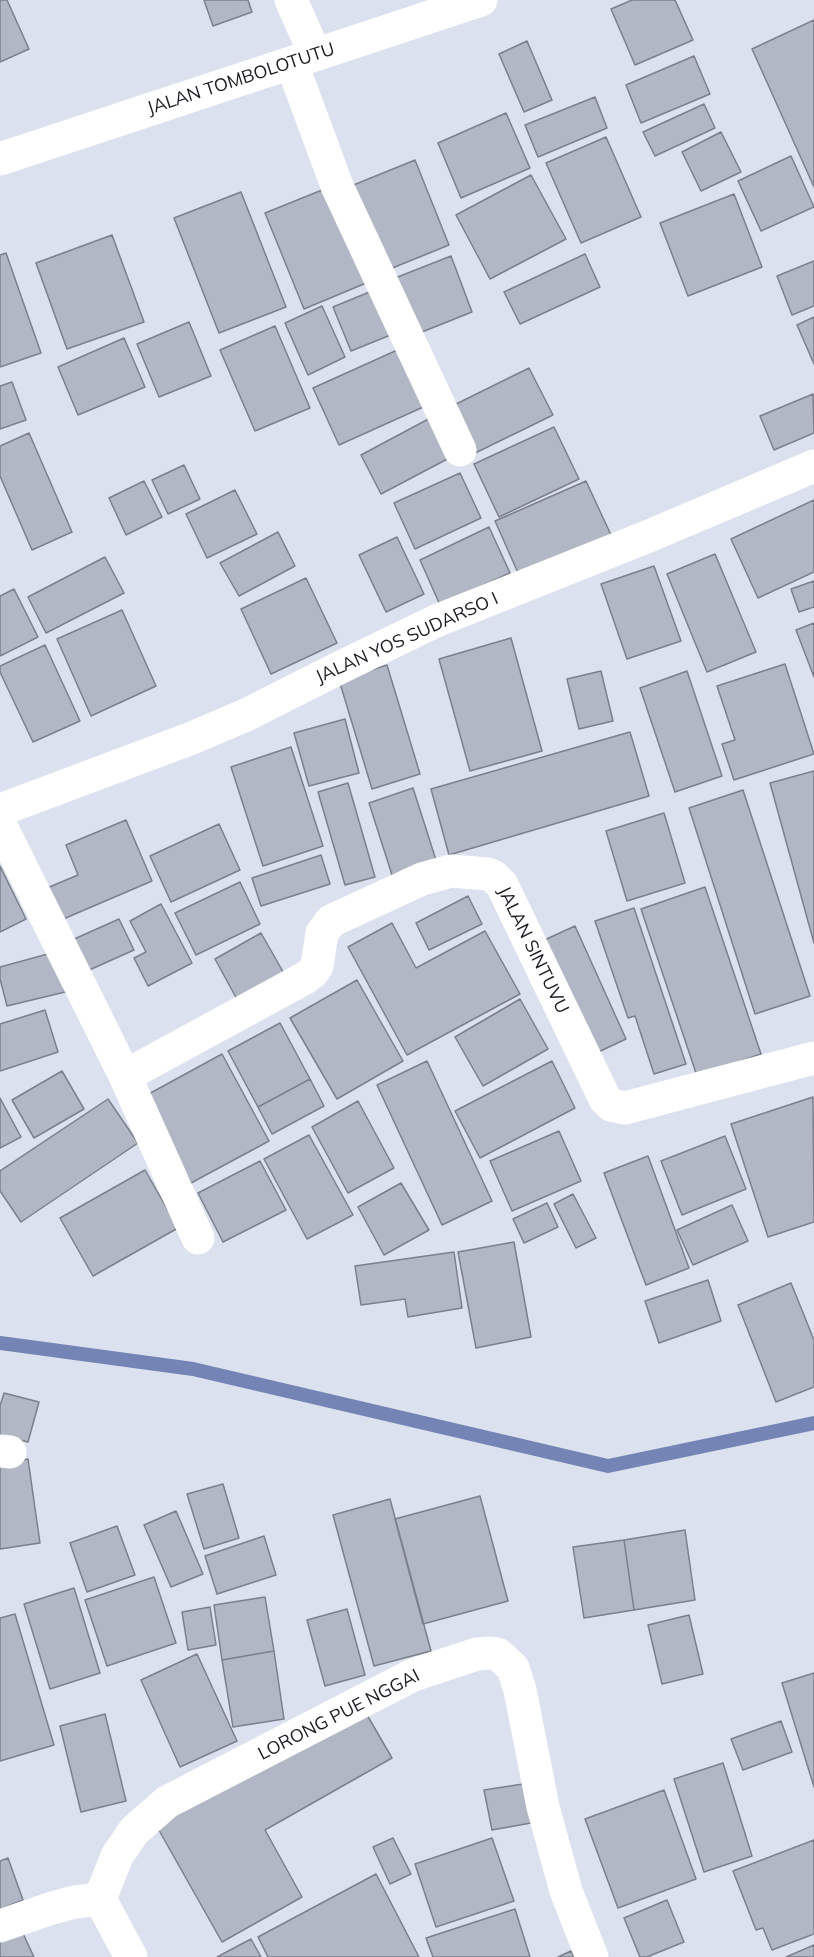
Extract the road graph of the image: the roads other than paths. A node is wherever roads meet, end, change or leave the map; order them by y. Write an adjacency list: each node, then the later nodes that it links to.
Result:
1 (291, 0): 3 (street)
2 (481, 0): 3 (street, JALAN TOMBOLOTUTU)
3 (304, 59): 4 (street, JALAN TOMBOLOTUTU); 5 (street)
4 (0, 159)
5 (460, 450)
6 (814, 466): 7 (street, JALAN YOS SUDARSO I)
7 (0, 810)
8 (0, 824): 10 (street)
9 (814, 1058): 10 (street, JALAN SINTUVU)
10 (125, 1076): 11 (street)
11 (198, 1238)
12 (100, 1899): 13 (street); 14 (street); 15 (street, LORONG PUE NGGAI)
13 (0, 1926)
14 (131, 1957)
15 (592, 1957)

